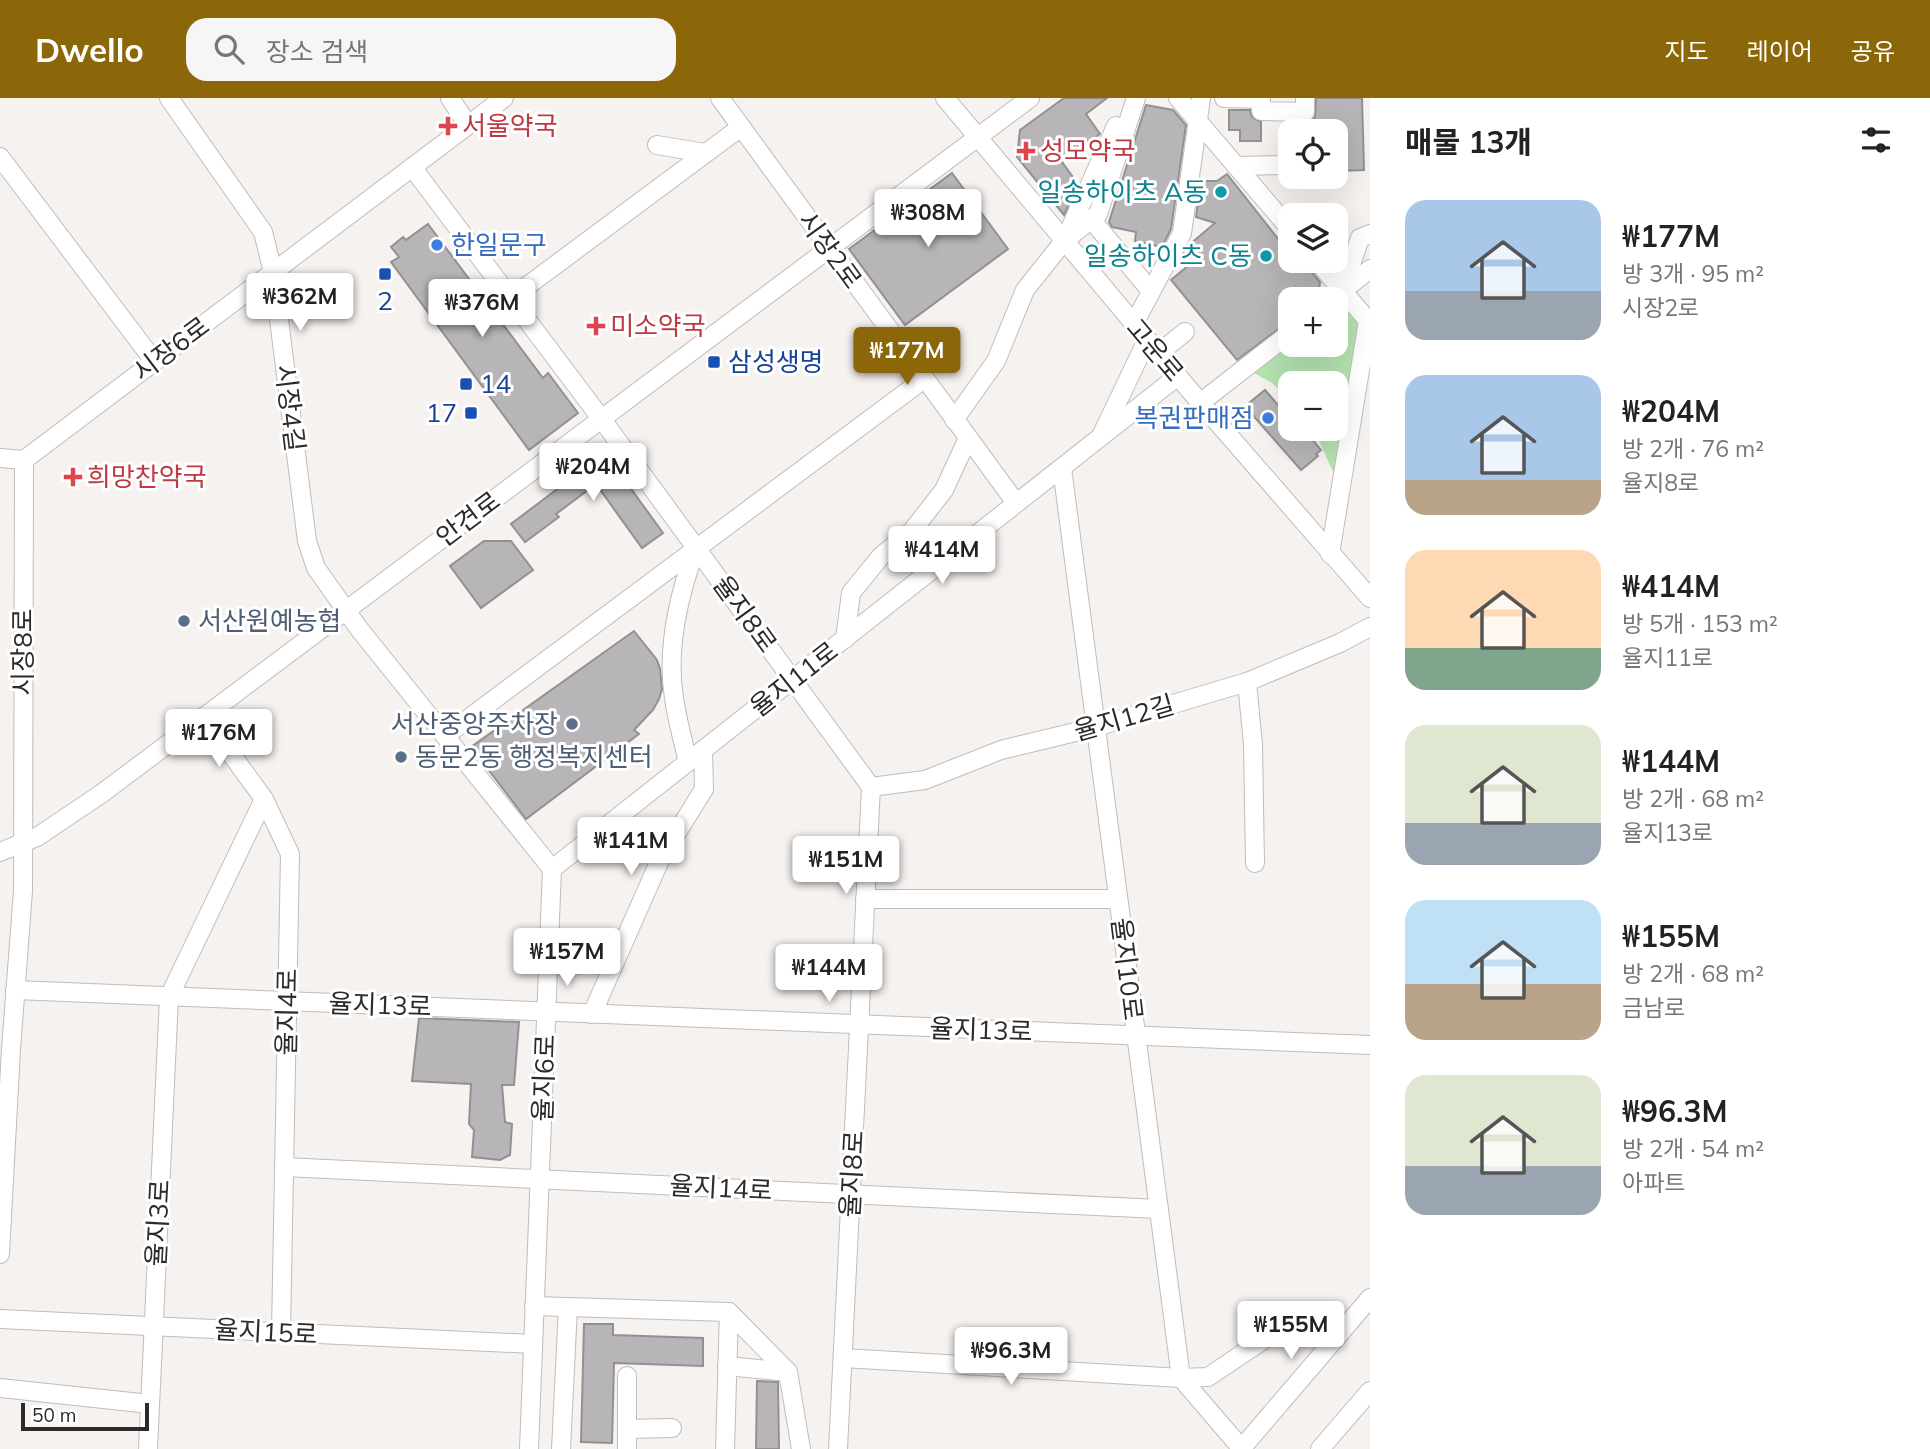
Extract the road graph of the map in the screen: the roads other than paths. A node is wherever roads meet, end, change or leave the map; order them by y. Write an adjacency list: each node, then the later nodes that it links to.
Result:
1 (169, 98): 29 (street, 시장4길)
2 (450, 98): 14 (street)
3 (504, 98): 14 (street, 시장6로)
4 (720, 98): 15 (street, 시장2로)
5 (945, 98): 16 (street, 고운로)
6 (1030, 98): 16 (street, 안견로)
7 (1128, 98): 26 (street)
8 (1136, 98): 24 (street)
9 (1178, 98): 13 (street)
10 (1201, 98): 13 (street)
11 (1224, 98): 12 (street)
12 (1305, 98)
13 (1199, 123): 21 (street); 32 (street)
14 (468, 125): 22 (street, 시장6로)
15 (741, 127): 18 (street); 27 (street, 시장2로)
16 (977, 137): 26 (street, 고운로); 27 (street, 안견로)
17 (657, 145): 18 (street)
18 (705, 153): 33 (street)
19 (0, 157): 40 (street)
20 (1278, 165): 21 (street)
21 (1236, 166): 23 (street)
22 (412, 167): 29 (street, 시장6로); 33 (street, 율지8로)
23 (1278, 215)
24 (1091, 219): 26 (street); 32 (street)
25 (1370, 234): 30 (street)
26 (1064, 241): 36 (street, 고운로); 45 (street)
27 (829, 249): 42 (street, 시장2로); 44 (street, 안견로)
28 (1370, 269): 31 (street)
29 (273, 272): 40 (street, 시장6로); 55 (street, 시장4길)
30 (1340, 287)
31 (1347, 287)
32 (1150, 290): 36 (street)
33 (511, 298): 44 (street, 율지8로)
34 (1348, 304): 35 (street)
35 (1369, 322): 53 (street)
36 (1134, 324): 39 (street, 고운로)
37 (1185, 332): 39 (street)
38 (1278, 342): 43 (street)
39 (1153, 347): 41 (street, 고운로); 46 (street)
40 (154, 362): 49 (street, 시장6로)
41 (1178, 376): 43 (street, 고운로); 46 (street)
42 (924, 379): 45 (street, 시장2로); 52 (street)
43 (1200, 403): 53 (street, 고운로)
44 (602, 419): 52 (street, 율지8로); 55 (street, 안견로)
45 (954, 420): 47 (street, 시장2로)
46 (1101, 437): 50 (street)
47 (968, 438): 51 (street, 시장2로); 57 (street, 율지11로)
48 (0, 458): 49 (street)
49 (24, 460): 67 (street, 시장8로)
50 (1062, 468): 51 (street); 61 (street, 율지10로)
51 (1016, 503): 57 (street)
52 (696, 548): 58 (street, 율지8로); 62 (street); 64 (street)
53 (1330, 554): 54 (street, 고운로)
54 (1370, 598)
55 (346, 611): 60 (street, 안견로); 62 (street)
56 (1370, 627): 59 (street, 율지12길)
57 (845, 639): 58 (street, 율지11로)
58 (793, 680): 63 (street, 율지11로); 65 (street, 율지8로)
59 (1247, 682): 61 (street, 율지12길); 69 (street)
60 (204, 717): 66 (street, 율지4로); 67 (street, 안견로)
61 (1096, 727): 65 (street, 율지12길); 72 (street, 율지10로)
62 (445, 736): 70 (street)
63 (703, 750): 64 (street, 율지11로); 77 (street)
64 (688, 762): 70 (street, 율지11로)
65 (871, 787): 71 (street, 율지8로)
66 (264, 799): 74 (street); 75 (street, 율지4로)
67 (23, 844): 68 (street, 안견로); 73 (street, 시장8로)
68 (0, 852)
69 (1255, 863)
70 (552, 869): 76 (street, 율지6로)
71 (865, 899): 72 (street); 78 (street, 율지8로)
72 (1118, 899): 79 (street, 율지10로)
73 (15, 990): 74 (street, 율지13로); 85 (street, 시장8로)
74 (169, 996): 75 (street, 율지13로); 92 (street, 율지3로)
75 (287, 1001): 76 (street, 율지13로); 81 (street, 율지4로)
76 (547, 1012): 77 (street, 율지13로); 82 (street, 율지6로)
77 (592, 1014): 78 (street, 율지13로)
78 (859, 1025): 79 (street, 율지13로); 83 (street, 율지8로)
79 (1136, 1036): 80 (street, 율지13로); 84 (street, 율지10로)
80 (1370, 1045)
81 (284, 1167): 82 (street, 율지14로); 93 (street, 율지4로)
82 (540, 1179): 83 (street, 율지14로); 87 (street, 율지6로)
83 (851, 1194): 84 (street, 율지14로); 95 (street, 율지8로)
84 (1159, 1209): 99 (street, 율지10로)
85 (0, 1254)
86 (1370, 1298): 112 (street)
87 (534, 1306): 88 (street); 94 (street, 율지6로)
88 (568, 1307): 89 (street); 107 (street)
89 (729, 1312): 96 (street); 97 (street)
90 (1305, 1312): 99 (street)
91 (0, 1319): 92 (street, 율지15로)
92 (154, 1326): 93 (street, 율지15로); 102 (street, 율지3로)
93 (281, 1332): 94 (street, 율지15로)
94 (533, 1344): 106 (street, 율지6로)
95 (843, 1358): 99 (street); 111 (street, 율지8로)
96 (727, 1366): 97 (street); 109 (street)
97 (789, 1372): 110 (street)
98 (627, 1376): 104 (street)
99 (1181, 1378): 112 (street)
100 (0, 1388): 102 (street)
101 (1370, 1391): 113 (street)
102 (150, 1404): 105 (street, 율지3로)
103 (672, 1428): 104 (street)
104 (627, 1429): 108 (street)
105 (148, 1449)
106 (529, 1449)
107 (561, 1449)
108 (627, 1449)
109 (725, 1449)
110 (801, 1449)
111 (838, 1449)
112 (1241, 1449)
113 (1320, 1449)

